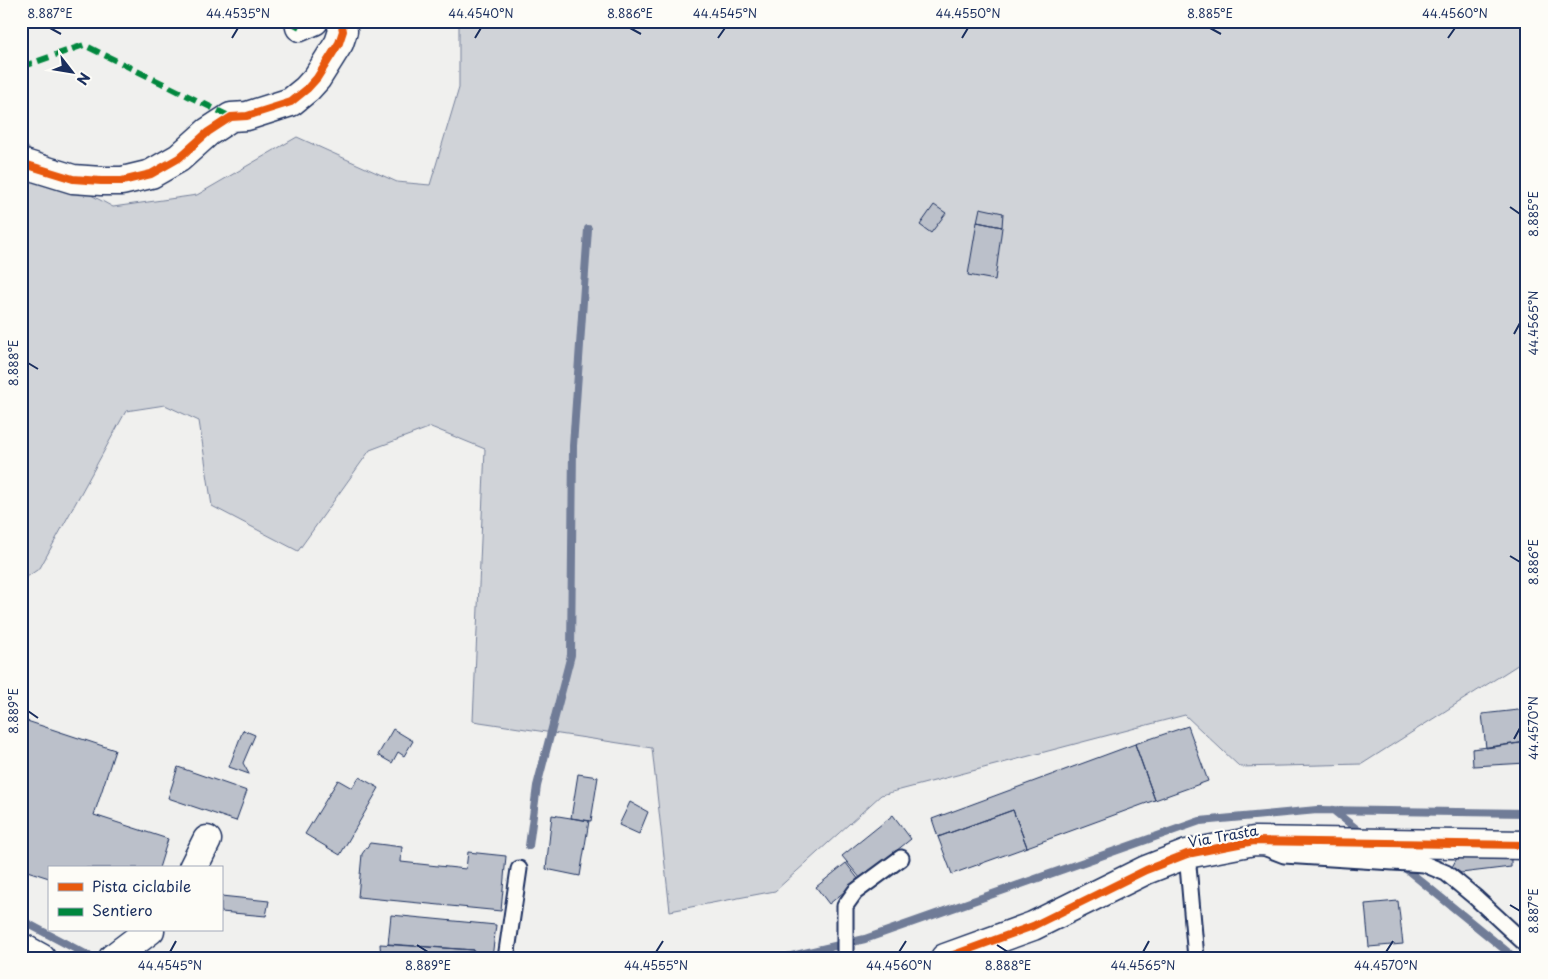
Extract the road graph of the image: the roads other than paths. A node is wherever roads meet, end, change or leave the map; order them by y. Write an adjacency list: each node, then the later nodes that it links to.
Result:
1 (341, 21): 2 (street)
2 (21, 163)
3 (208, 840): 8 (street)
4 (1254, 841): 5 (street, Via Trasta); 6 (street, Via Trasta); 11 (lane, Via Trasta)
5 (1527, 845)
6 (1187, 854): 17 (street, Via Trasta); 18 (lane)
7 (901, 858): 16 (lane)
8 (194, 866)
9 (519, 870): 15 (lane)
10 (149, 932): 14 (street)
11 (1527, 945)
12 (21, 947): 13 (street)
13 (41, 958)
14 (113, 958)
15 (506, 958)
16 (845, 958)
17 (945, 958)
18 (1196, 958)

